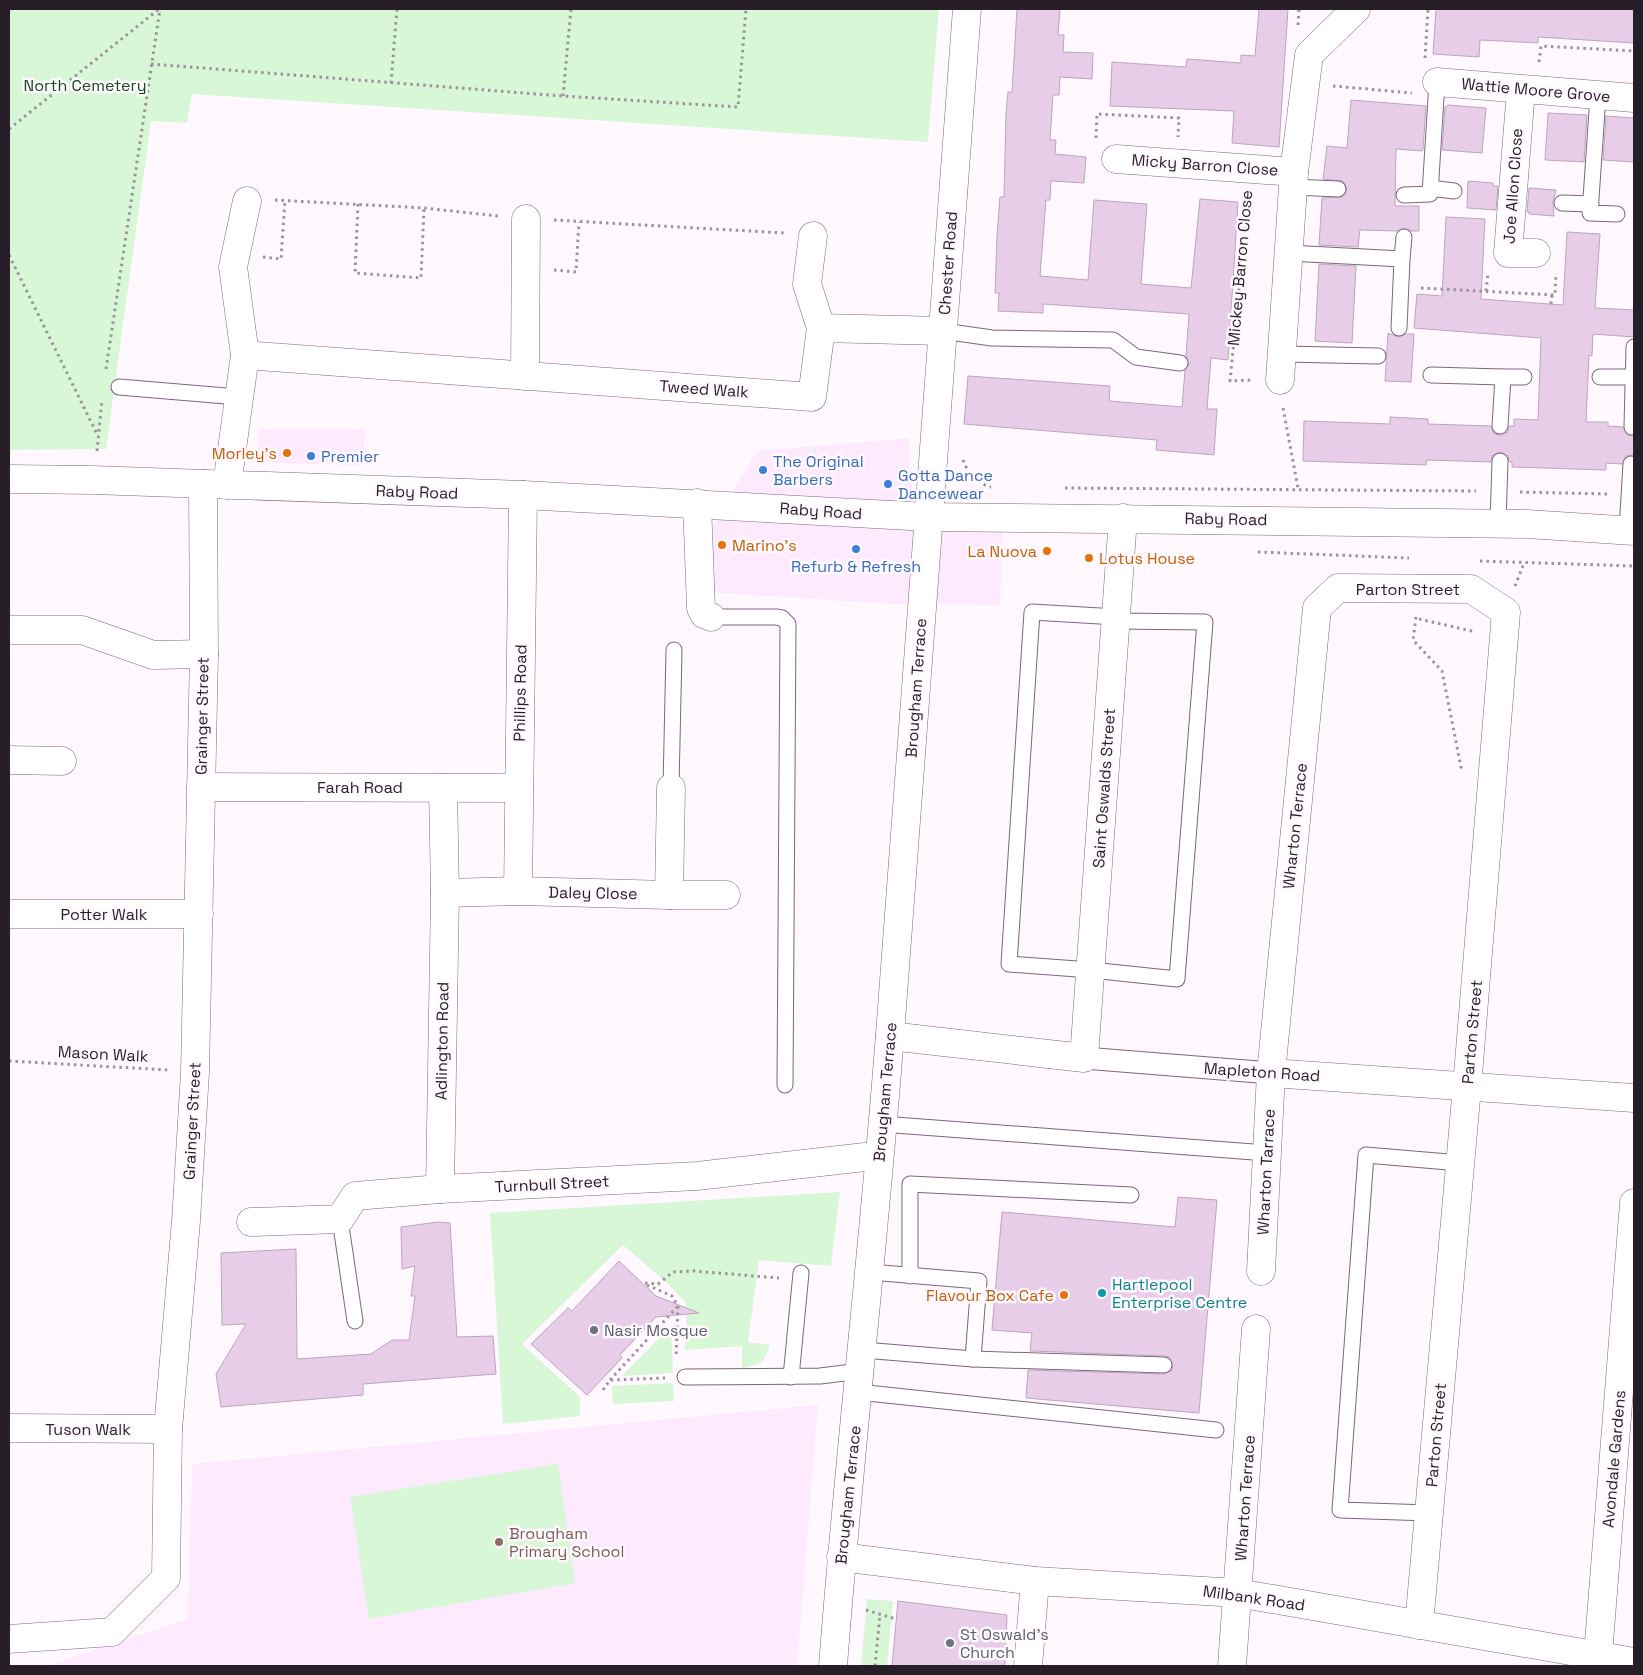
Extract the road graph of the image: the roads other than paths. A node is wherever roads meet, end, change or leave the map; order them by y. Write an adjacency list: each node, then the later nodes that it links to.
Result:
1 (967, 9): 25 (street, Chester Road)
2 (1356, 9): 8 (street)
3 (1427, 80): 4 (street, Wattie Moore Grove); 9 (lane)
4 (1521, 90): 5 (street, Wattie Moore Grove); 21 (street, Joe Allon Close)
5 (1598, 96): 6 (street, Wattie Moore Grove); 15 (lane)
6 (1634, 98)
7 (1106, 151): 8 (street, Micky Barron Close)
8 (1294, 179): 10 (lane); 20 (street)
9 (1430, 188): 11 (lane); 12 (lane)
10 (1338, 189)
11 (1454, 191)
12 (1404, 195)
13 (247, 201): 27 (street, Grainger Street)
14 (1562, 203): 15 (lane)
15 (1591, 204): 16 (lane)
16 (1617, 214)
17 (526, 219): 32 (street)
18 (813, 236): 23 (street, Tweed Walk)
19 (1404, 237): 22 (lane)
20 (1289, 253): 22 (lane); 30 (street)
21 (1536, 253)
22 (1402, 259): 24 (lane)
23 (820, 328): 25 (street); 32 (street, Tweed Walk)
24 (1399, 328)
25 (943, 331): 29 (lane); 47 (street, Chester Road)
26 (1634, 347): 36 (lane)
27 (245, 355): 32 (street, Tweed Walk); 38 (street, Grainger Street)
28 (1378, 356): 30 (lane)
29 (1180, 363)
30 (1281, 367)
31 (1431, 375): 33 (lane)
32 (525, 376)
33 (1504, 377): 34 (lane); 39 (lane)
34 (1524, 377)
35 (1600, 377): 36 (lane)
36 (1634, 377): 40 (lane)
37 (119, 387): 38 (lane)
38 (238, 397): 44 (street, Grainger Street)
39 (1500, 426)
40 (1632, 427)
41 (1500, 462): 49 (lane)
42 (1631, 464): 50 (lane)
43 (9, 479): 44 (street, Raby Road)
44 (215, 484): 45 (street, Raby Road); 56 (street, Grainger Street)
45 (522, 495): 46 (street, Raby Road); 61 (street, Phillips Road)
46 (697, 503): 47 (street, Raby Road); 52 (street)
47 (929, 517): 48 (street, Raby Road); 70 (street, Brougham Terrace)
48 (1123, 518): 49 (street, Raby Road); 53 (street, Saint Oswalds Street)
49 (1498, 524): 50 (street, Raby Road)
50 (1631, 530)
51 (1338, 588): 72 (street, Wharton Terrace); 74 (street, Parton Street)
52 (711, 618): 73 (lane)
53 (1117, 619): 69 (street, Saint Oswalds Street); 69 (lane); 69 (lane)
54 (9, 630): 56 (street)
55 (674, 650): 62 (lane)
56 (204, 654): 59 (street, Grainger Street)
57 (9, 760): 58 (street)
58 (62, 760)
59 (201, 786): 60 (street, Farah Road); 68 (street, Grainger Street)
60 (443, 788): 61 (street, Farah Road); 64 (street, Adlington Road)
61 (519, 788): 63 (street, Phillips Road)
62 (671, 788): 65 (street)
63 (518, 891): 64 (street); 65 (street, Daley Close)
64 (445, 892): 80 (street, Adlington Road)
65 (668, 895): 66 (street, Daley Close)
66 (726, 895)
67 (9, 914): 68 (street, Potter Walk)
68 (198, 914): 97 (street, Grainger Street)
69 (1091, 970): 71 (street, Saint Oswalds Street)
70 (890, 1036): 71 (street, Mapleton Road); 76 (street, Brougham Terrace)
71 (1084, 1058): 72 (street, Mapleton Road)
72 (1271, 1073): 74 (street, Mapleton Road); 77 (street, Wharton Tarrace)
73 (785, 1085)
74 (1467, 1087): 75 (street, Mapleton Road); 79 (street, Parton Street)
75 (1634, 1098)
76 (882, 1124): 77 (lane); 86 (street, Brougham Terrace)
77 (1267, 1153): 85 (street, Wharton Tarrace)
78 (865, 1157): 80 (street, Turnbull Street)
79 (1460, 1163): 99 (street, Parton Street); 99 (lane)
80 (440, 1189): 83 (street, Turnbull Street)
81 (1131, 1195): 87 (lane)
82 (1634, 1203): 105 (street, Avondale Gardens)
83 (340, 1219): 84 (street); 89 (lane)
84 (251, 1222)
85 (1261, 1271)
86 (870, 1272): 87 (lane); 93 (street, Brougham Terrace)
87 (910, 1276): 91 (lane)
88 (801, 1277): 94 (lane)
89 (355, 1321)
90 (1256, 1329): 102 (street, Wharton Terrace)
91 (973, 1360): 92 (lane); 93 (lane)
92 (1164, 1365)
93 (861, 1371): 94 (lane); 98 (lane); 100 (street, Brougham Terrace)
94 (791, 1376): 95 (lane)
95 (680, 1377)
96 (9, 1428): 97 (street, Tuson Walk)
97 (168, 1429): 104 (street, Grainger Street)
98 (1216, 1430)
99 (1429, 1512): 103 (street, Parton Street)
100 (841, 1557): 101 (street, Milbank Road); 107 (street, Brougham Terrace)
101 (1035, 1581): 102 (street, Milbank Road); 108 (street)
102 (1238, 1593): 103 (street, Milbank Road); 109 (street, Wharton Terrace)
103 (1419, 1625): 105 (street, Milbank Road)
104 (9, 1639)
105 (1598, 1655): 106 (street, Milbank Road)
106 (1634, 1662)
107 (832, 1666)
108 (1028, 1666)
109 (1232, 1666)

